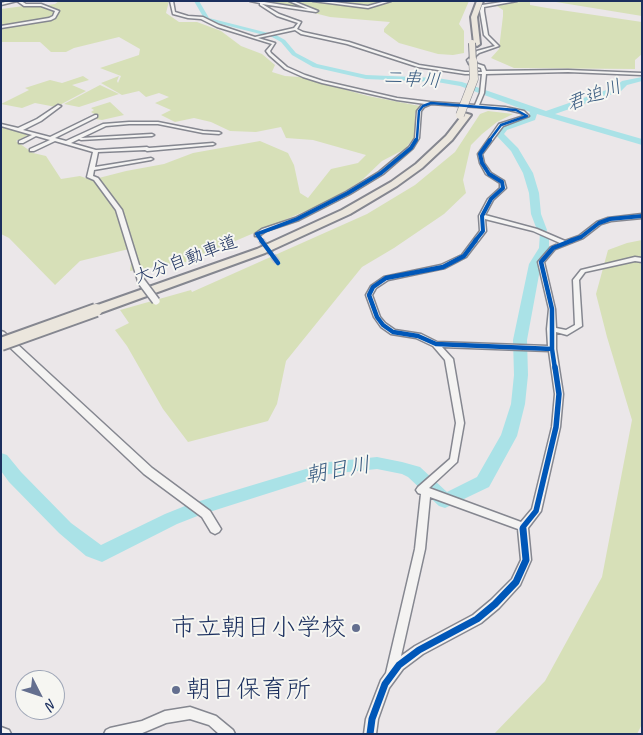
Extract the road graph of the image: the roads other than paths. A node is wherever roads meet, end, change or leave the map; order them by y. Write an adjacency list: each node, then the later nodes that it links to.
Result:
1 (16, 1): 11 (street); 14 (street)
2 (171, 1): 16 (street)
3 (251, 1): 12 (street)
4 (290, 1): 12 (street)
5 (314, 1): 6 (street)
6 (390, 1)
7 (474, 1): 13 (highway, 大分自動車道)
8 (480, 1): 13 (highway, 大分自動車道)
9 (486, 1): 13 (highway)
10 (516, 1): 17 (street)
11 (1, 4)
12 (260, 4): 15 (street)
13 (473, 14): 44 (highway, 大分自動車道)
14 (1, 27)
15 (295, 29): 16 (street); 17 (street)
16 (255, 37): 19 (street)
17 (484, 73): 18 (street); 21 (street)
18 (642, 74)
19 (431, 103): 21 (street); 40 (street)
20 (59, 106): 25 (street)
21 (476, 106): 38 (street)
22 (93, 114): 29 (street)
23 (154, 122): 26 (street); 28 (street); 30 (street)
24 (1, 125): 25 (street)
25 (20, 129): 27 (street)
26 (219, 133)
27 (37, 134): 29 (street); 31 (street)
28 (152, 135): 30 (street); 34 (street)
29 (53, 138): 32 (street); 35 (street)
30 (77, 139): 32 (street)
31 (21, 142)
32 (68, 142): 36 (street)
33 (213, 144): 34 (street)
34 (147, 149): 36 (street); 37 (street)
35 (32, 150)
36 (96, 151): 37 (street)
37 (92, 169): 43 (street, bridge)
38 (482, 216): 41 (street); 48 (street)
39 (642, 216): 41 (street)
40 (257, 235)
41 (564, 243): 45 (street)
42 (642, 260): 45 (street)
43 (158, 303)
44 (95, 307): 46 (highway, 大分自動車道); 47 (highway, 大分自動車道, bridge)
45 (551, 329): 49 (street)
46 (1, 335): 51 (street)
47 (1, 344)
48 (436, 344): 49 (street); 50 (street)
49 (552, 349): 52 (street)
50 (426, 491): 52 (street); 54 (street)
51 (206, 514): 53 (street)
52 (523, 526): 54 (street)
53 (215, 529)
54 (391, 678): 57 (street)
55 (110, 734): 56 (street)
56 (229, 734)
57 (370, 734)

